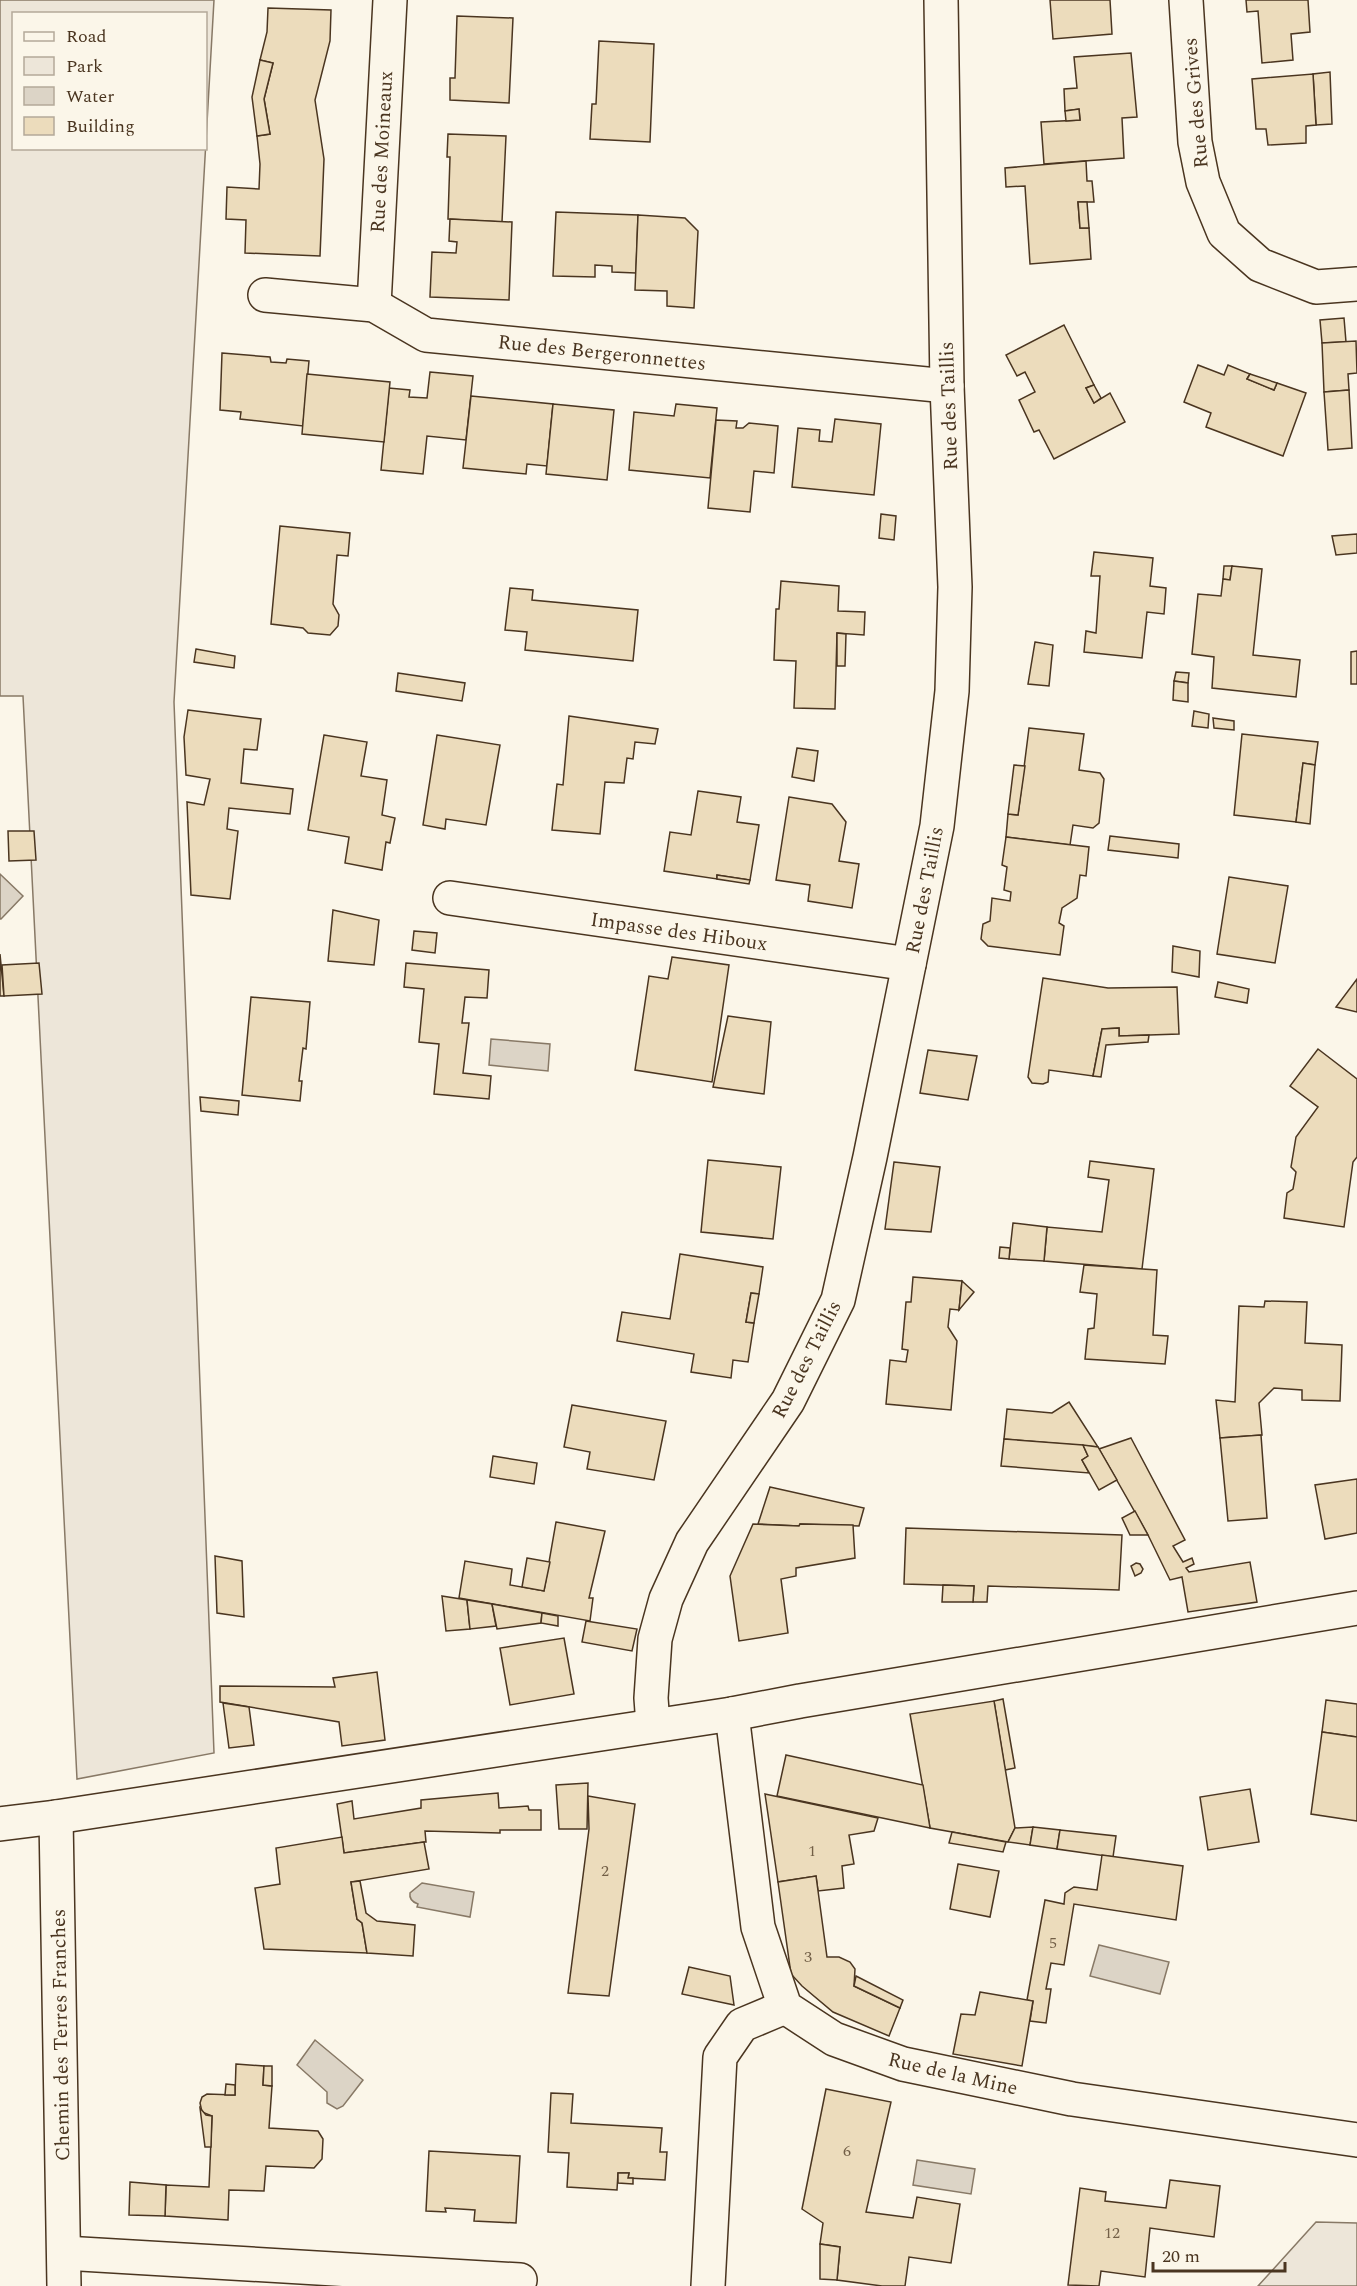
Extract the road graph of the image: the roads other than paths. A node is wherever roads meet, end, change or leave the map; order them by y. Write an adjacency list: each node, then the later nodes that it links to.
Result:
1 (390, 0): 6 (street, Rue des Moineaux)
2 (941, 0): 7 (street, Rue des Taillis)
3 (1186, 0): 4 (street, Rue des Grives)
4 (1357, 284)
5 (265, 295): 6 (street, Rue des Bergeronnettes)
6 (374, 305): 7 (street, Rue des Bergeronnettes)
7 (946, 386): 9 (street, Rue des Taillis)
8 (450, 898): 9 (street, Impasse des Hiboux)
9 (909, 964): 12 (street, Rue des Taillis)
10 (1357, 1608): 11 (street)
11 (732, 1714): 12 (street); 15 (street)
12 (653, 1725): 13 (street)
13 (56, 1817): 14 (street); 17 (street, Chemin des Terres Franches)
14 (0, 1824)
15 (785, 2007): 16 (street, Rue de la Mine); 20 (street)
16 (1357, 2140)
17 (64, 2253): 18 (street); 19 (street, Chemin des Terres Franches)
18 (520, 2280)
19 (64, 2286)
20 (708, 2286)

